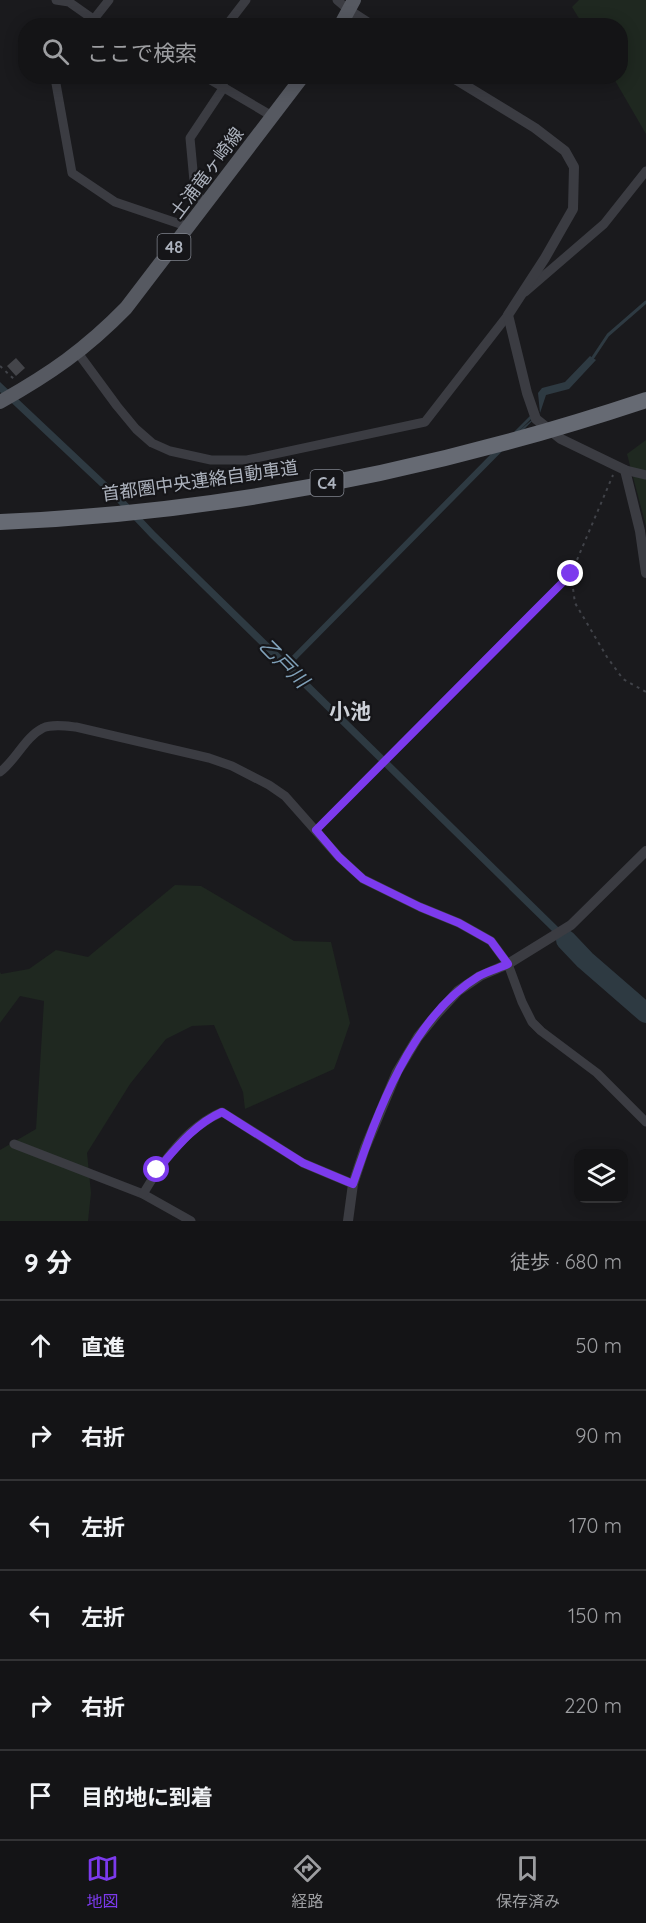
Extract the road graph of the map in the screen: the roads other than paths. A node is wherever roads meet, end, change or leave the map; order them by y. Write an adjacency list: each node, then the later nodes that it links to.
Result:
1 (56, 0): 6 (street)
2 (109, 0): 7 (street)
3 (246, 0): 8 (street)
4 (337, 0): 5 (street)
5 (352, 5): 9 (street)
6 (93, 18)
7 (95, 18)
8 (232, 18)
9 (365, 18)
10 (56, 84): 18 (street)
11 (219, 84): 14 (street)
12 (297, 84): 15 (main road, 土浦竜ヶ崎線 / 48)
13 (463, 84): 19 (street)
14 (224, 87): 15 (street); 17 (street)
15 (272, 116): 17 (main road, 土浦竜ヶ崎線 / 48)
16 (646, 171): 19 (street)
17 (205, 204): 18 (main road, 土浦竜ヶ崎線 / 48)
18 (189, 227): 21 (main road, 土浦竜ヶ崎線 / 48)
19 (521, 295): 20 (street)
20 (508, 315): 21 (street); 24 (street)
21 (78, 353): 23 (main road, 土浦竜ヶ崎線 / 48)
22 (646, 399): 26 (highway, 首都圏中央連絡自動車道 / C4, bridge)
23 (1, 401)
24 (621, 468): 25 (street); 27 (street)
25 (646, 475)
26 (0, 522)
27 (646, 573)
28 (0, 772): 30 (street)
29 (646, 851): 30 (street)
30 (508, 964): 31 (street); 33 (street)
31 (646, 1122)
32 (14, 1144): 34 (street)
33 (353, 1184): 34 (street); 36 (street)
34 (142, 1194): 35 (street)
35 (191, 1221)
36 (348, 1221)

